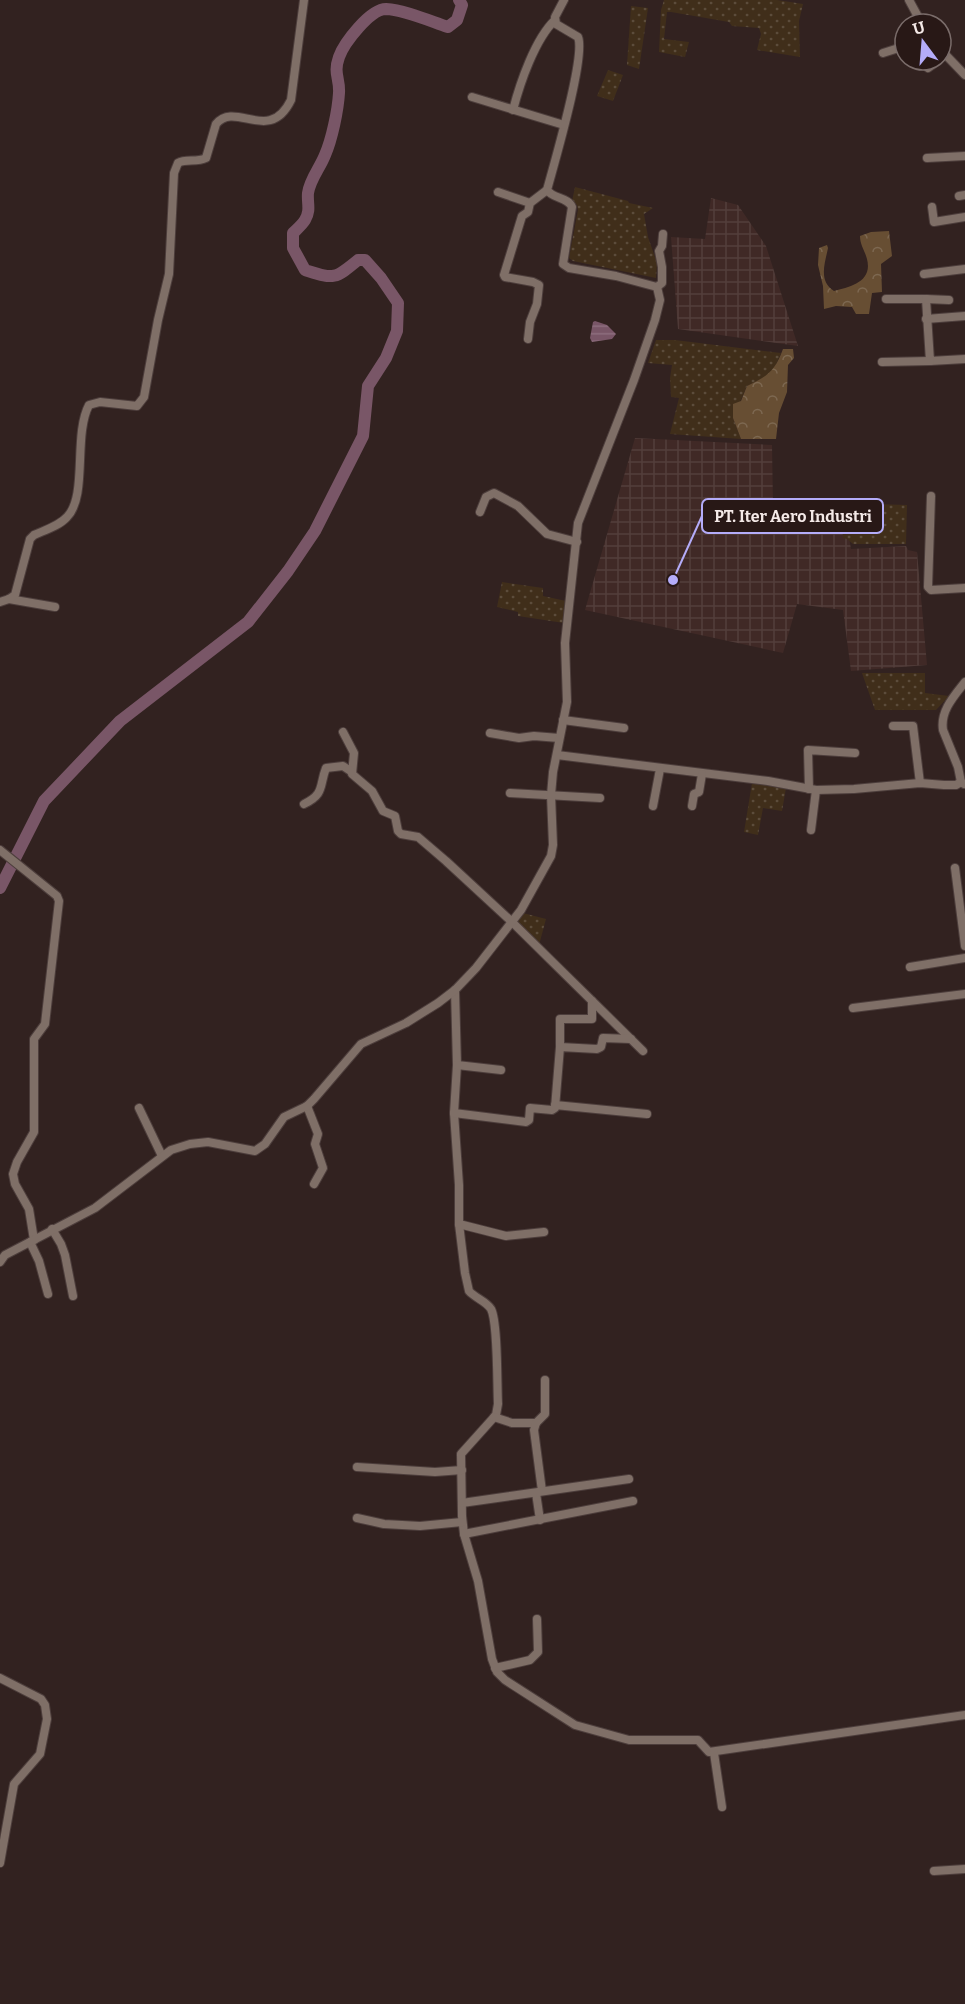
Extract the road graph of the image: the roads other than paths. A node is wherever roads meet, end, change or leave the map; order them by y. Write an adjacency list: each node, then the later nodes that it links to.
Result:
1 (304, 0): 35 (street)
2 (564, 0): 3 (street)
3 (555, 20): 9 (street); 10 (street)
4 (893, 50): 5 (street)
5 (883, 53)
6 (953, 65): 7 (street)
7 (965, 75)
8 (472, 96): 9 (street)
9 (513, 110): 10 (street)
10 (564, 125): 13 (street)
11 (965, 156): 12 (street)
12 (927, 158)
13 (547, 190): 15 (street); 21 (street)
14 (498, 192): 15 (street)
15 (531, 203): 27 (street)
16 (932, 207): 17 (street)
17 (965, 217)
18 (663, 234): 21 (street)
19 (965, 269): 20 (street)
20 (924, 274)
21 (657, 287): 33 (street)
22 (926, 298): 23 (street); 24 (street); 26 (street)
23 (886, 299)
24 (949, 300)
25 (965, 316): 26 (street)
26 (926, 319): 29 (street)
27 (528, 339)
28 (965, 359): 29 (street)
29 (930, 361): 30 (street)
30 (882, 362)
31 (931, 496): 34 (street)
32 (480, 512): 33 (street)
33 (577, 543): 39 (street)
34 (965, 588)
35 (9, 599): 36 (street); 37 (street)
36 (0, 602)
37 (55, 607)
38 (965, 682): 51 (street)
39 (563, 720): 41 (street); 44 (street)
40 (893, 726): 50 (street)
41 (624, 728)
42 (343, 732): 48 (street)
43 (490, 733): 44 (street)
44 (559, 738): 46 (street)
45 (855, 753): 52 (street)
46 (556, 755): 47 (street); 54 (street)
47 (660, 768): 49 (street); 58 (street)
48 (352, 772): 56 (street); 62 (street)
49 (702, 774): 52 (street); 57 (street)
50 (920, 783): 51 (street); 52 (street)
51 (963, 783)
52 (813, 790): 59 (street)
53 (510, 793): 54 (street)
54 (551, 795): 55 (street); 62 (street)
55 (600, 798)
56 (304, 804)
57 (692, 806)
58 (653, 807)
59 (812, 830)
60 (0, 850): 85 (street)
61 (955, 868): 63 (street)
62 (511, 921): 66 (street); 68 (street)
63 (965, 946)
64 (965, 958): 65 (street)
65 (910, 967)
66 (455, 990): 73 (street); 76 (street)
67 (965, 994): 69 (street)
68 (592, 1000): 70 (street); 71 (street)
69 (853, 1008)
70 (631, 1039): 71 (street); 72 (street)
71 (560, 1047): 75 (street)
72 (643, 1051)
73 (457, 1065): 74 (street); 78 (street)
74 (501, 1070)
75 (555, 1105): 78 (street); 79 (street)
76 (307, 1106): 80 (street); 81 (street)
77 (139, 1108): 80 (street)
78 (454, 1113): 82 (street)
79 (647, 1114)
80 (162, 1155): 83 (street)
81 (316, 1181)
82 (459, 1224): 84 (street); 90 (street)
83 (51, 1229): 85 (street); 88 (street)
84 (544, 1232)
85 (32, 1241): 86 (street); 87 (street)
86 (0, 1262)
87 (48, 1294)
88 (73, 1296)
89 (545, 1380): 91 (street)
90 (494, 1417): 91 (street); 93 (street)
91 (536, 1423): 95 (street)
92 (357, 1467): 93 (street)
93 (462, 1470): 97 (street)
94 (629, 1479): 95 (street)
95 (539, 1492): 97 (street); 99 (street)
96 (633, 1501): 99 (street)
97 (462, 1503): 100 (street)
98 (357, 1518): 100 (street)
99 (540, 1520): 101 (street)
100 (462, 1522): 101 (street)
101 (464, 1534): 103 (street)
102 (537, 1619): 103 (street)
103 (495, 1668): 106 (street)
104 (0, 1678): 108 (street)
105 (965, 1715): 106 (street)
106 (714, 1753): 107 (street)
107 (722, 1807)
108 (0, 1863)
109 (965, 1869): 110 (street)
110 (934, 1871)

